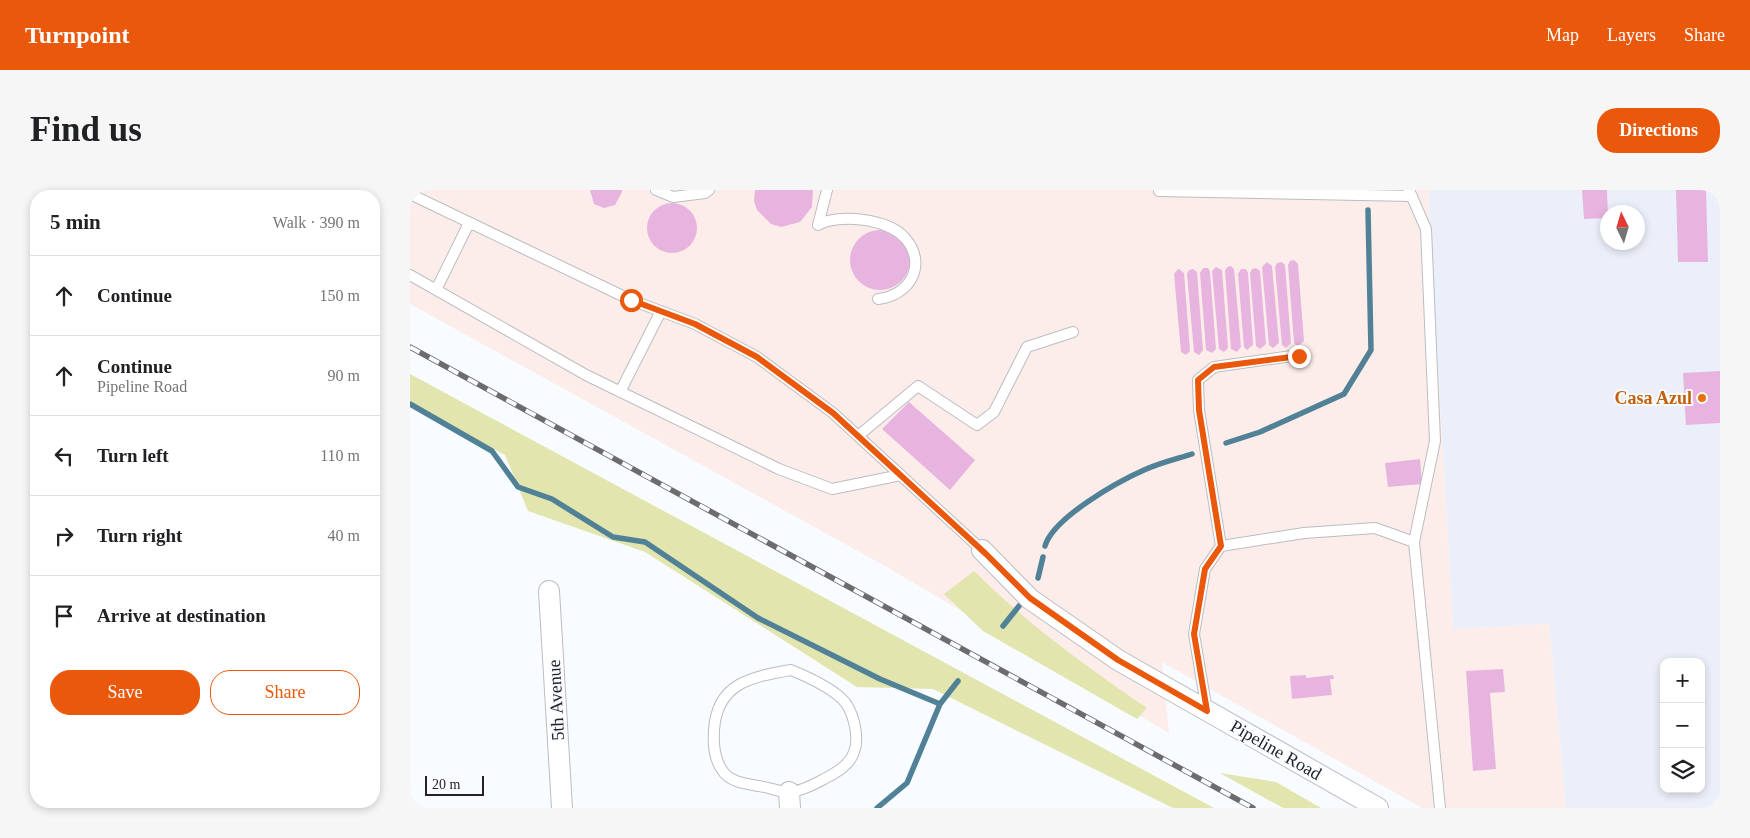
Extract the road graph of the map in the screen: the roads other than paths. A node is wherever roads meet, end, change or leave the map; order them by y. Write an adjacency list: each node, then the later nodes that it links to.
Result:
1 (656, 190): 2 (lane)
2 (709, 190)
3 (827, 190): 11 (lane)
4 (1159, 191): 5 (lane)
5 (1261, 191): 6 (lane)
6 (1410, 193): 18 (lane)
7 (410, 194): 8 (lane)
8 (469, 223): 10 (lane); 12 (lane)
9 (410, 275): 10 (lane)
10 (436, 290): 15 (lane)
11 (878, 299)
12 (662, 311): 15 (lane); 16 (lane)
13 (1073, 332): 16 (lane)
14 (1299, 356): 19 (lane)
15 (620, 392): 17 (lane)
16 (858, 436): 17 (lane)
17 (901, 475): 20 (lane)
18 (1414, 542): 19 (lane); 26 (lane)
19 (1221, 546): 22 (lane)
20 (982, 550): 22 (street, Pipeline Road)
21 (549, 591): 24 (street, 5th Avenue)
22 (1207, 711): 25 (street, Pipeline Road)
23 (789, 800): 23 (lane)
24 (562, 808)
25 (1378, 808)
26 (1440, 808)

